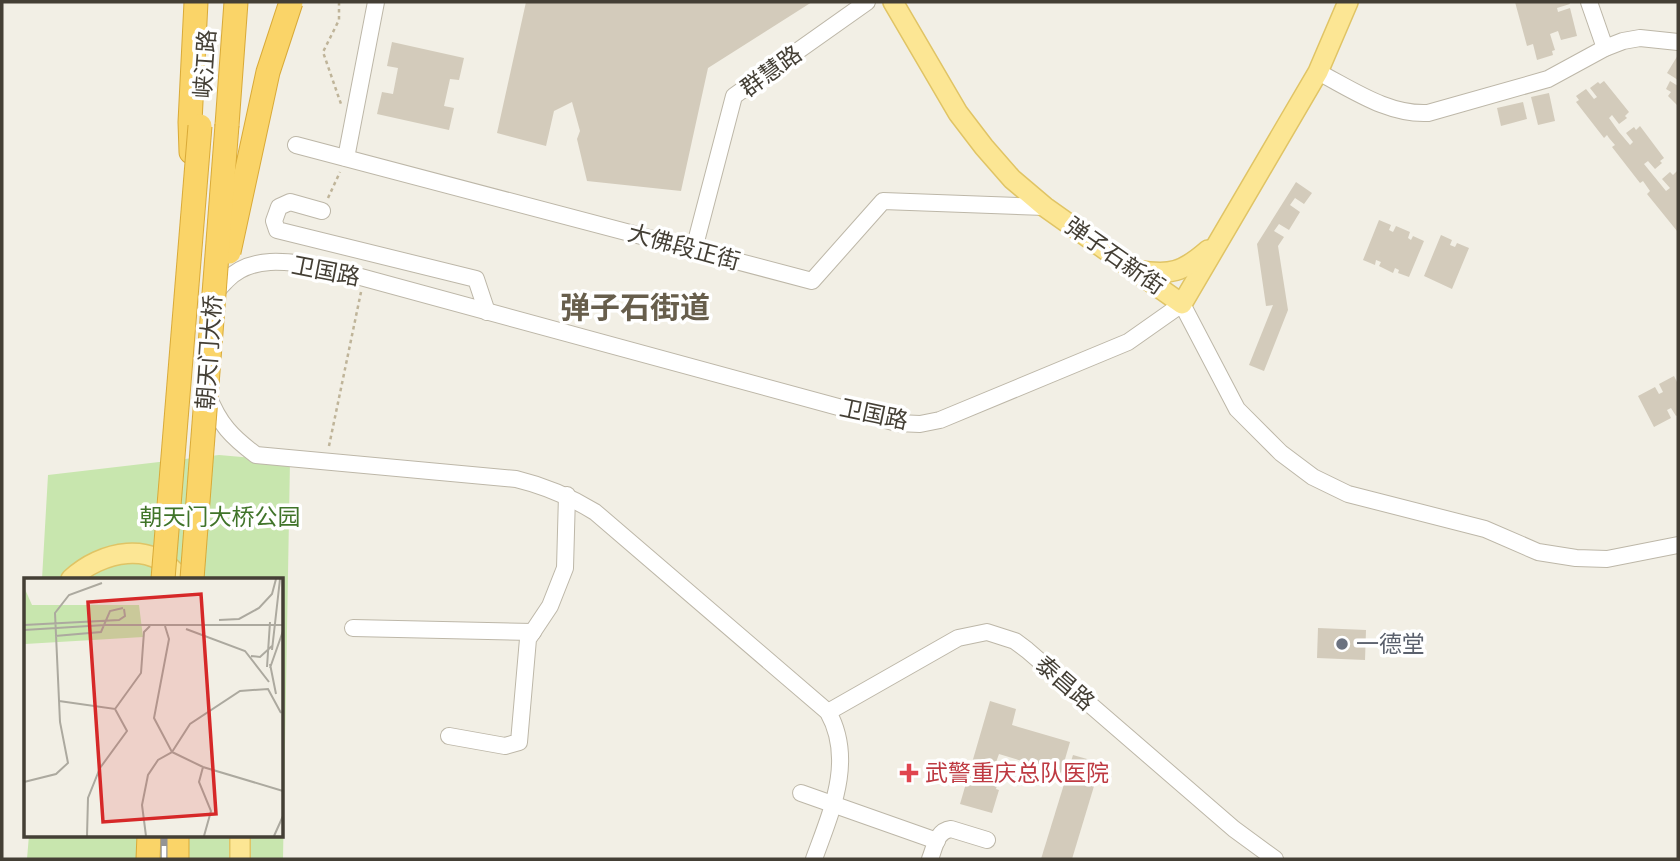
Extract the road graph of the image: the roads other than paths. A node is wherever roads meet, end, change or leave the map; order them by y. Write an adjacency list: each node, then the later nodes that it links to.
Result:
1 (195, 2): 13 (highway)
2 (209, 2): 13 (highway, 峡江路)
3 (236, 2): 14 (highway, 峡江路)
4 (291, 2): 24 (highway, bridge)
5 (376, 2): 16 (street)
6 (867, 2): 20 (street, 群慧路)
7 (893, 2): 17 (main road, 弹子石新街)
8 (1348, 2): 12 (main road, 弹子石新街)
9 (1589, 2): 11 (street)
10 (1678, 42): 11 (street)
11 (1605, 48): 12 (street)
12 (1318, 72): 19 (main road, 弹子石新街)
13 (195, 125): 28 (highway, 朝天门大桥, bridge)
14 (227, 125): 24 (highway, 朝天门大桥, bridge)
15 (296, 145): 16 (street, 大佛段正街)
16 (346, 158): 20 (street, 大佛段正街)
17 (1045, 207): 20 (street, 大佛段正街); 21 (main road, 弹子石新街)
18 (322, 211): 23 (street)
19 (1218, 243): 21 (main road); 22 (main road, 弹子石新街)
20 (694, 249)
21 (1133, 269): 22 (main road, 弹子石新街)
22 (1182, 304): 23 (street, 卫国路); 26 (street)
23 (487, 312): 25 (street, 卫国路)
24 (208, 358): 30 (highway, 朝天门大桥, bridge)
25 (567, 495): 32 (street); 33 (street, 卫国路)
26 (1678, 545)
27 (72, 578): 29 (main road)
28 (163, 578)
29 (179, 578)
30 (192, 578)
31 (353, 628): 32 (street)
32 (533, 632): 34 (street)
33 (828, 712): 36 (street, 卫国路); 51 (street, 泰昌路)
34 (449, 736)
35 (801, 793): 36 (street)
36 (833, 804): 43 (street); 49 (street, 卫国路)
37 (140, 836): 44 (main road)
38 (149, 836): 45 (highway)
39 (177, 836): 46 (highway)
40 (184, 836): 47 (main road)
41 (240, 836): 48 (main road)
42 (987, 840): 43 (street)
43 (937, 841): 50 (street)
44 (139, 859)
45 (148, 859)
46 (177, 859)
47 (183, 859)
48 (240, 859)
49 (814, 859)
50 (930, 859)
51 (1275, 859)

